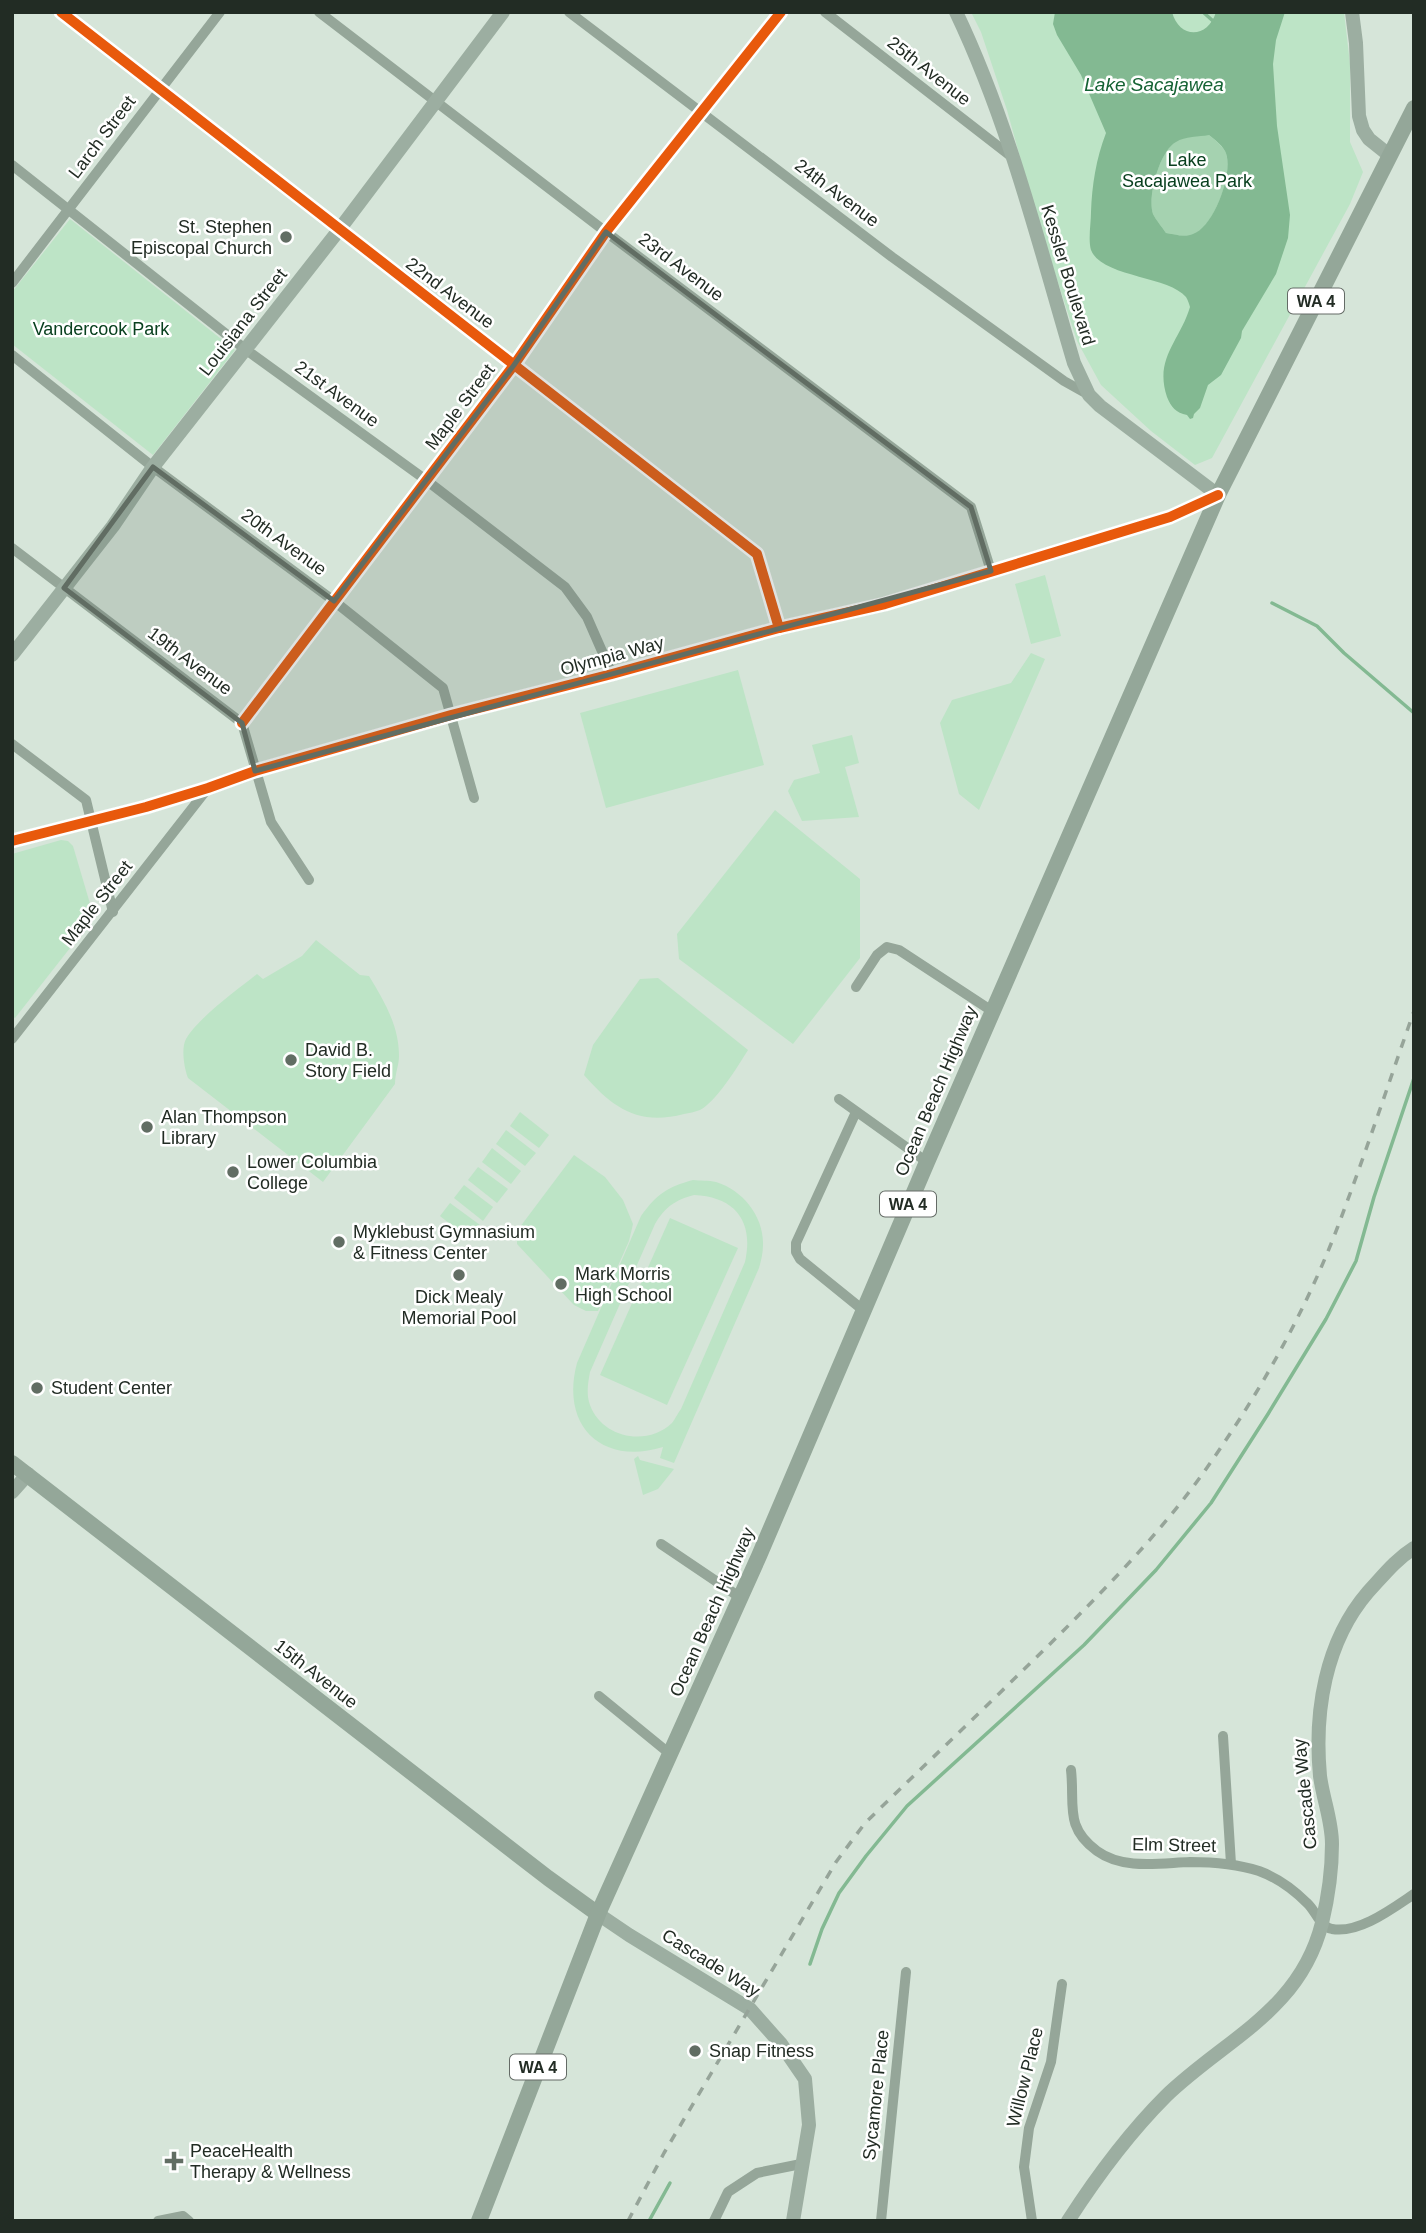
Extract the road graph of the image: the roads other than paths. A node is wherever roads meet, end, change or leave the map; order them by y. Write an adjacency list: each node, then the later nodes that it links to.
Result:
1 (61, 12): 10 (street, 22nd Avenue)
2 (220, 12): 10 (street, Larch Street)
3 (319, 12): 11 (street, 23rd Avenue)
4 (503, 12): 11 (street, Louisiana Street)
5 (569, 12): 13 (street, 24th Avenue)
6 (781, 12): 13 (street, Maple Street)
7 (825, 12): 15 (street, 25th Avenue)
8 (956, 12): 15 (street, Kessler Boulevard)
9 (1352, 12): 14 (street)
10 (160, 89): 17 (street, Larch Street); 18 (street, 22nd Avenue)
11 (435, 102): 18 (street, Louisiana Street); 19 (street, 23rd Avenue)
12 (1414, 108): 14 (main road, Ocean Beach Highway / WA 4)
13 (703, 112): 19 (street, Maple Street); 24 (street, 24th Avenue)
14 (1389, 155): 27 (main road, Ocean Beach Highway / WA 4)
15 (1012, 157): 24 (street, Kessler Boulevard)
16 (12, 165): 17 (street, 21st Avenue)
17 (69, 211): 20 (street, Larch Street); 21 (street, 21st Avenue)
18 (339, 230): 21 (street, Louisiana Street); 23 (street, 22nd Avenue)
19 (606, 232): 23 (street, Maple Street); 29 (street, 23rd Avenue)
20 (12, 283)
21 (245, 349): 25 (street, Louisiana Street); 26 (street, 21st Avenue)
22 (12, 355): 25 (street, 20th Avenue)
23 (514, 365): 26 (street, Maple Street); 32 (street, 22nd Avenue)
24 (1089, 395): 27 (street, Kessler Boulevard)
25 (153, 467): 30 (street, Louisiana Street); 31 (street, 20th Avenue)
26 (426, 480): 31 (street, Maple Street); 34 (street, 21st Avenue)
27 (1218, 495): 29 (street, Olympia Way); 46 (main road, Ocean Beach Highway / WA 4)
28 (12, 548): 30 (street, 19th Avenue)
29 (991, 571): 32 (street, Olympia Way)
30 (64, 588): 33 (street, Louisiana Street); 36 (street, 19th Avenue)
31 (334, 601): 35 (street, 20th Avenue); 36 (street, Maple Street)
32 (779, 628): 34 (street, Olympia Way)
33 (12, 655)
34 (612, 674): 35 (street, Olympia Way)
35 (451, 715): 38 (street, Olympia Way); 40 (street, 20th Avenue)
36 (242, 723): 38 (street)
37 (12, 744): 41 (street)
38 (255, 771): 39 (street, Olympia Way); 43 (street)
39 (208, 788): 41 (street, Olympia Way); 44 (street, Maple Street)
40 (474, 798)
41 (90, 821): 42 (street, Olympia Way); 44 (street)
42 (12, 841)
43 (309, 880)
44 (113, 912): 47 (street, Maple Street)
45 (856, 986): 46 (street)
46 (992, 1011): 50 (main road, Ocean Beach Highway / WA 4)
47 (12, 1039)
48 (839, 1099): 49 (street)
49 (856, 1112): 50 (street); 51 (street)
50 (927, 1161): 51 (main road, Ocean Beach Highway / WA 4)
51 (863, 1310): 57 (main road, Ocean Beach Highway / WA 4)
52 (12, 1463): 53 (main road, 15th Avenue)
53 (28, 1474): 54 (street); 64 (main road, 15th Avenue)
54 (12, 1492)
55 (661, 1544): 57 (street)
56 (1414, 1549): 65 (street, Cascade Way)
57 (741, 1598): 60 (main road, Ocean Beach Highway / WA 4)
58 (599, 1696): 60 (street)
59 (1223, 1736): 62 (street)
60 (670, 1754): 64 (main road, Ocean Beach Highway / WA 4)
61 (1071, 1770): 62 (street, Elm Street)
62 (1231, 1864): 65 (street, Elm Street)
63 (1414, 1894): 65 (street)
64 (598, 1914): 68 (street, Cascade Way); 71 (main road, Ocean Beach Highway / WA 4)
65 (1322, 1924): 76 (street, Cascade Way)
66 (906, 1972): 74 (street, Sycamore Place)
67 (1062, 1984): 75 (street, Willow Place)
68 (801, 2164): 72 (street); 73 (street, Cascade Way)
69 (186, 2218): 70 (street)
70 (158, 2221)
71 (479, 2221)
72 (714, 2221)
73 (793, 2221)
74 (881, 2221)
75 (1032, 2221)
76 (1068, 2221)

